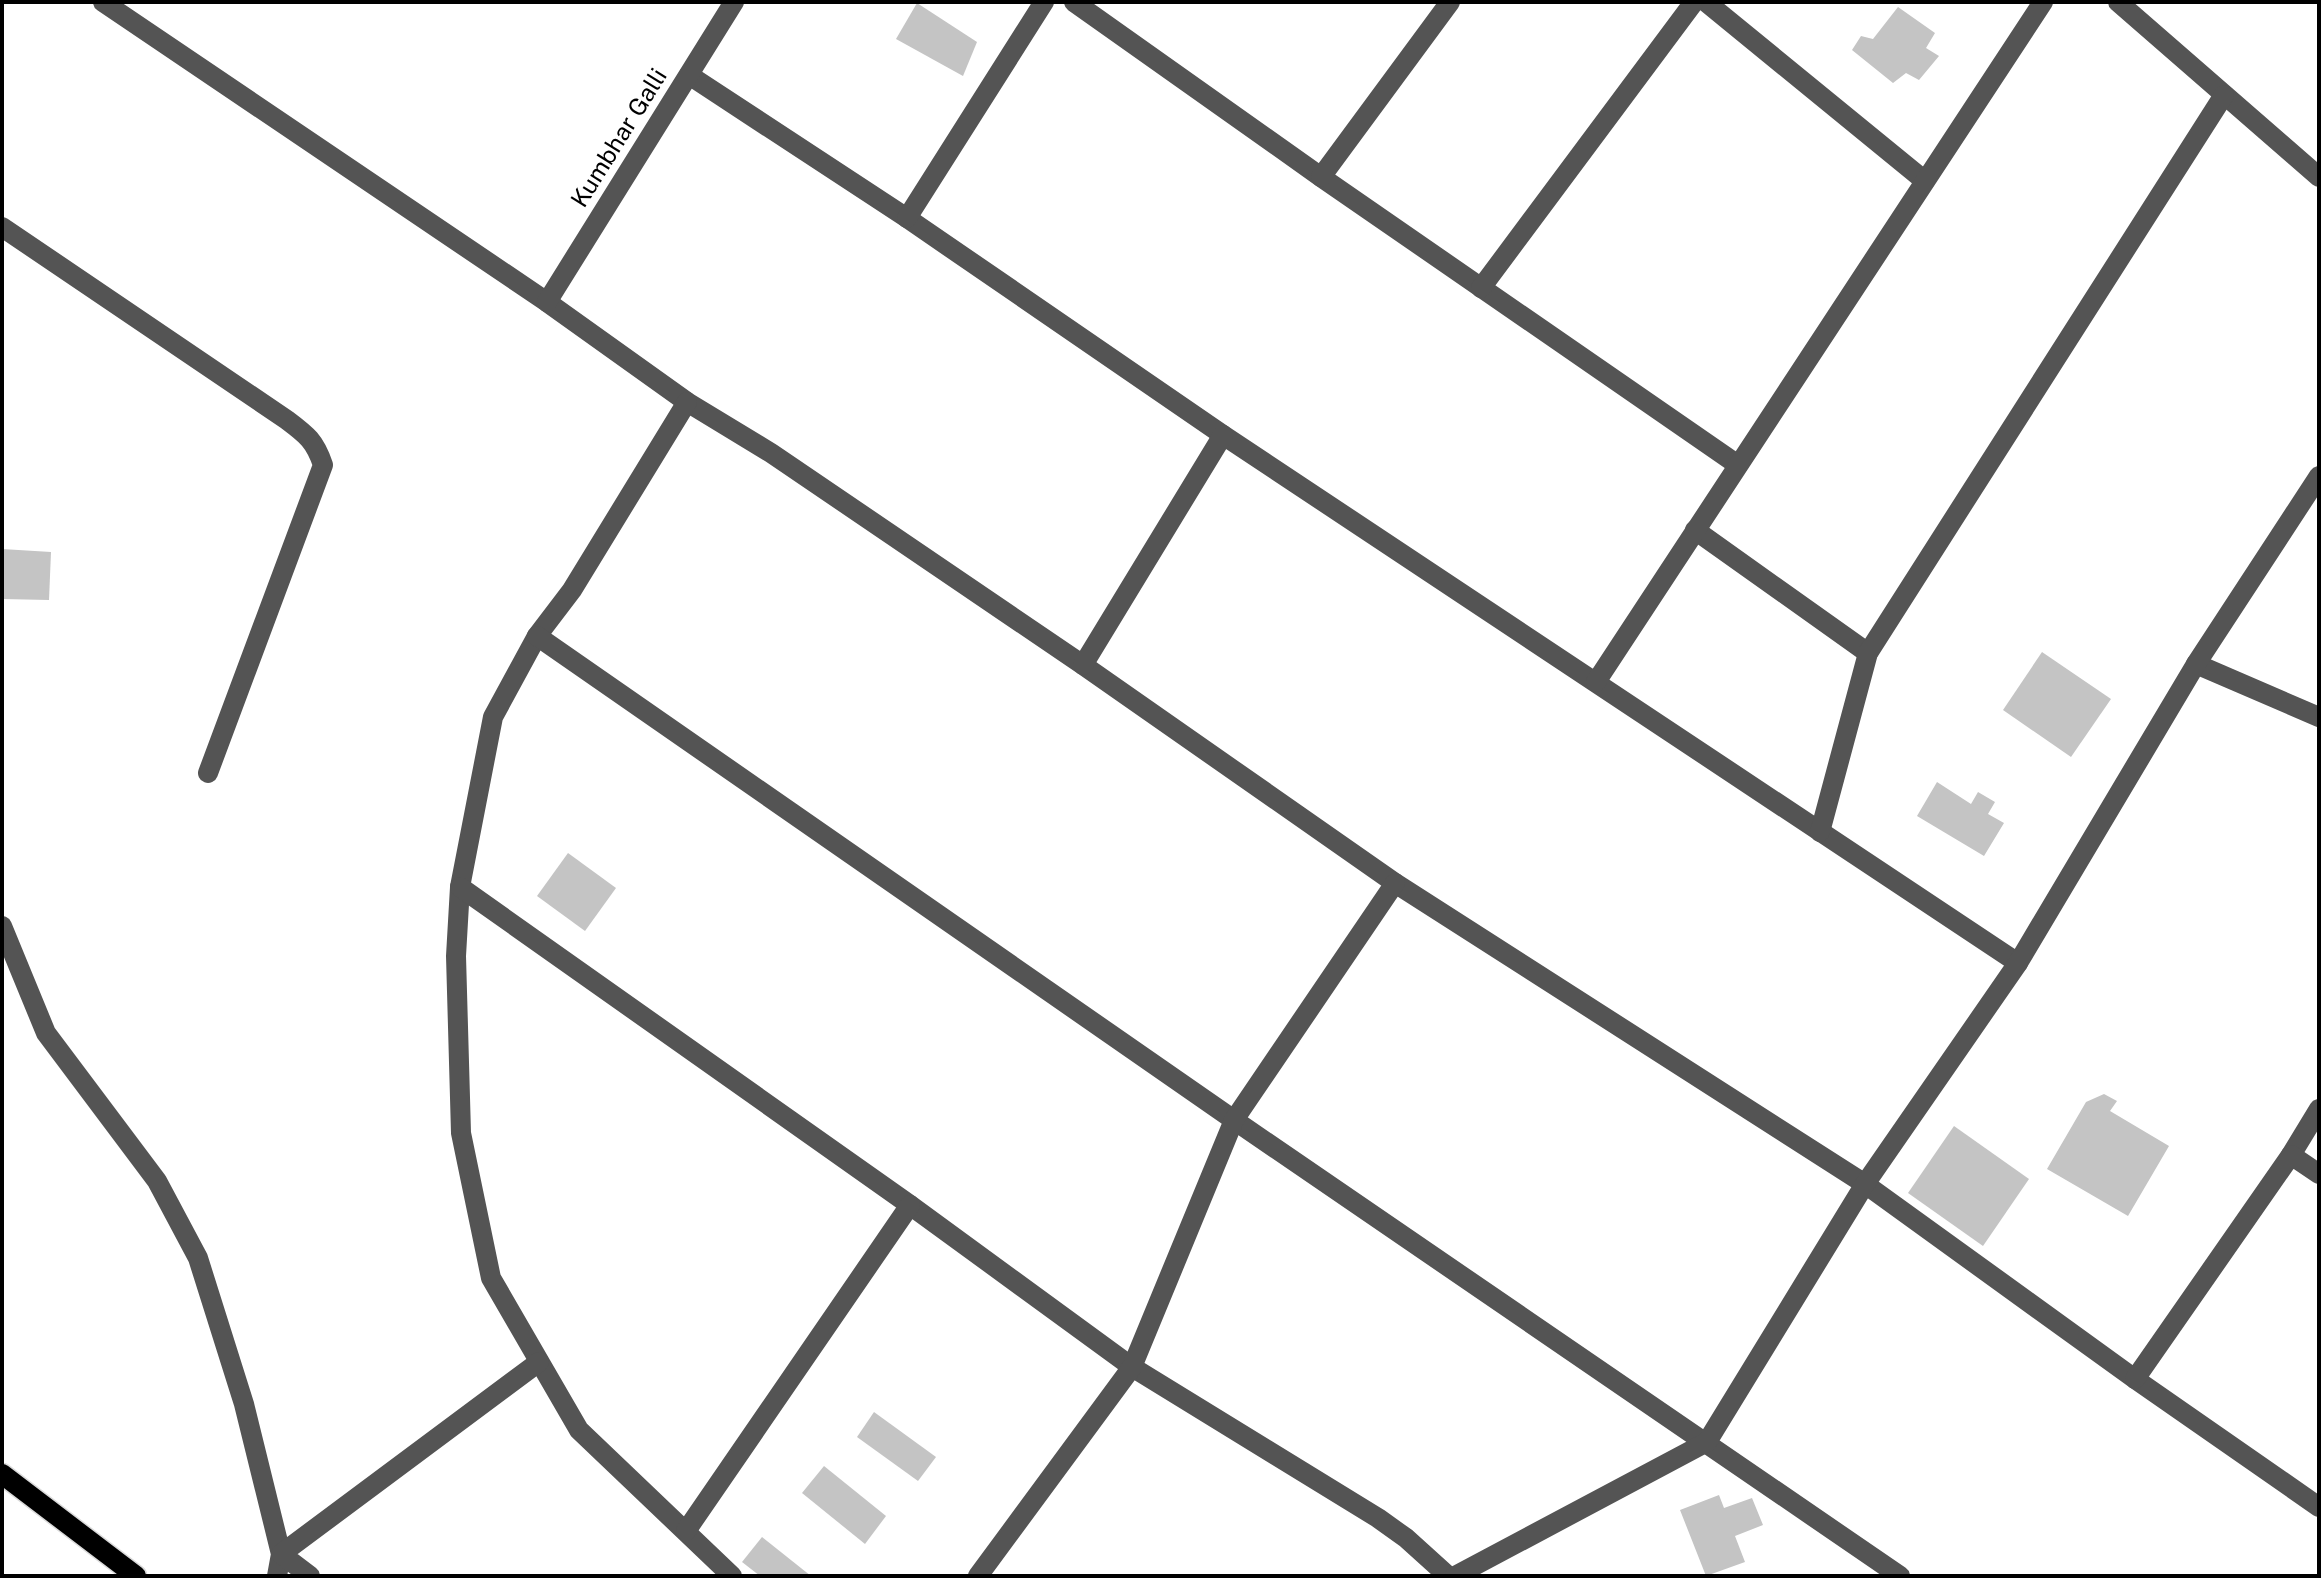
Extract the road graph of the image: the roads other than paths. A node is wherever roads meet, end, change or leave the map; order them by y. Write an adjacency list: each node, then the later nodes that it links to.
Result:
1 (103, 2): 18 (street)
2 (734, 2): 10 (street, Kumbhar Galli)
3 (1044, 2): 15 (street)
4 (1074, 2): 12 (street)
5 (1450, 2): 12 (street)
6 (1694, 2): 17 (street)
7 (1706, 2): 14 (street)
8 (2043, 2): 14 (street)
9 (2118, 2): 11 (street)
10 (689, 75): 15 (street); 18 (street, Kumbhar Galli)
11 (2224, 95): 13 (street); 25 (street)
12 (1321, 177): 17 (street)
13 (2319, 177)
14 (1925, 181): 21 (street)
15 (907, 218): 20 (street)
16 (2, 227): 30 (street)
17 (1481, 288): 21 (street)
18 (547, 302): 19 (street)
19 (687, 402): 24 (street); 27 (street)
20 (1223, 435): 27 (street); 28 (street)
21 (1738, 465): 23 (street)
22 (2319, 476): 26 (street)
23 (1695, 530): 25 (street); 28 (street)
24 (537, 636): 33 (street); 37 (street)
25 (1868, 653): 31 (street)
26 (2196, 664): 29 (street); 35 (street)
27 (1083, 665): 32 (street)
28 (1596, 682): 31 (street)
29 (2319, 717)
30 (208, 773)
31 (1820, 832): 35 (street)
32 (1395, 883): 37 (street); 40 (street)
33 (460, 887): 41 (street); 42 (street)
34 (2, 926): 49 (street)
35 (2018, 963): 40 (street)
36 (2319, 1109): 38 (street)
37 (1234, 1120): 43 (street); 45 (street)
38 (2291, 1155): 39 (street); 44 (street)
39 (2319, 1174)
40 (1865, 1184): 44 (street); 45 (street)
41 (910, 1205): 43 (street); 48 (street)
42 (539, 1362): 48 (street); 49 (street)
43 (1132, 1367): 54 (street); 55 (street)
44 (2135, 1379): 47 (street)
45 (1707, 1442): 56 (street); 57 (street)
46 (2, 1474): 50 (main road)
47 (2319, 1507)
48 (686, 1531): 53 (street)
49 (281, 1554): 51 (street); 52 (street)
50 (136, 1576)
51 (277, 1576)
52 (310, 1576)
53 (732, 1576)
54 (978, 1576)
55 (1448, 1576)
56 (1455, 1576)
57 (1900, 1576)

